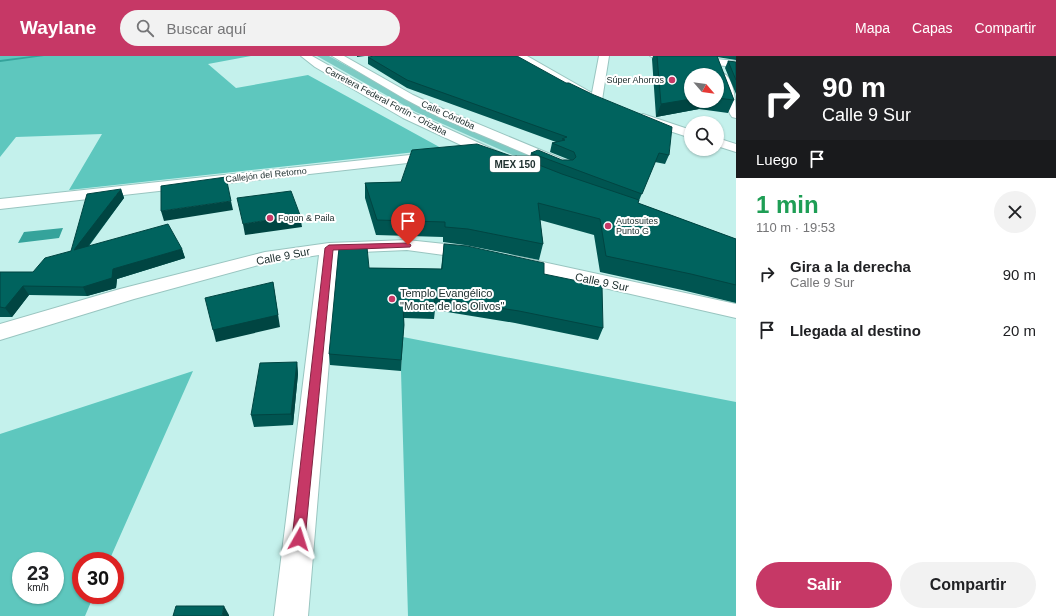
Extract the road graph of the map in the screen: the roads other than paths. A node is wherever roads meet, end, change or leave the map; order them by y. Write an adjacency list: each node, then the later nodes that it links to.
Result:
1 (306, 56): 18 (street, Carretera Federal Fortín - Orizaba / MEX 150)
2 (337, 56): 9 (street, Calle Córdoba)
3 (520, 56): 11 (street)
4 (604, 56): 11 (street)
5 (655, 56): 8 (street)
6 (700, 56): 8 (street)
7 (364, 61): 9 (street)
8 (717, 62): 10 (street); 14 (street)
9 (350, 63): 20 (street, Calle Córdoba)
10 (736, 64)
11 (596, 100): 12 (street)
12 (609, 105)
13 (629, 113): 15 (street)
14 (736, 114)
15 (684, 132)
16 (724, 144): 17 (street)
17 (736, 148)
18 (484, 151): 19 (street, Carretera Federal Fortín - Orizaba / MEX 150); 21 (street, Callejón del Retorno)
19 (506, 160)
20 (565, 165)
21 (0, 204)
22 (329, 248): 23 (street, Calle 9 Sur); 24 (street, Calle 9 Sur); 25 (street)
23 (736, 311)
24 (0, 332)
25 (291, 616)

